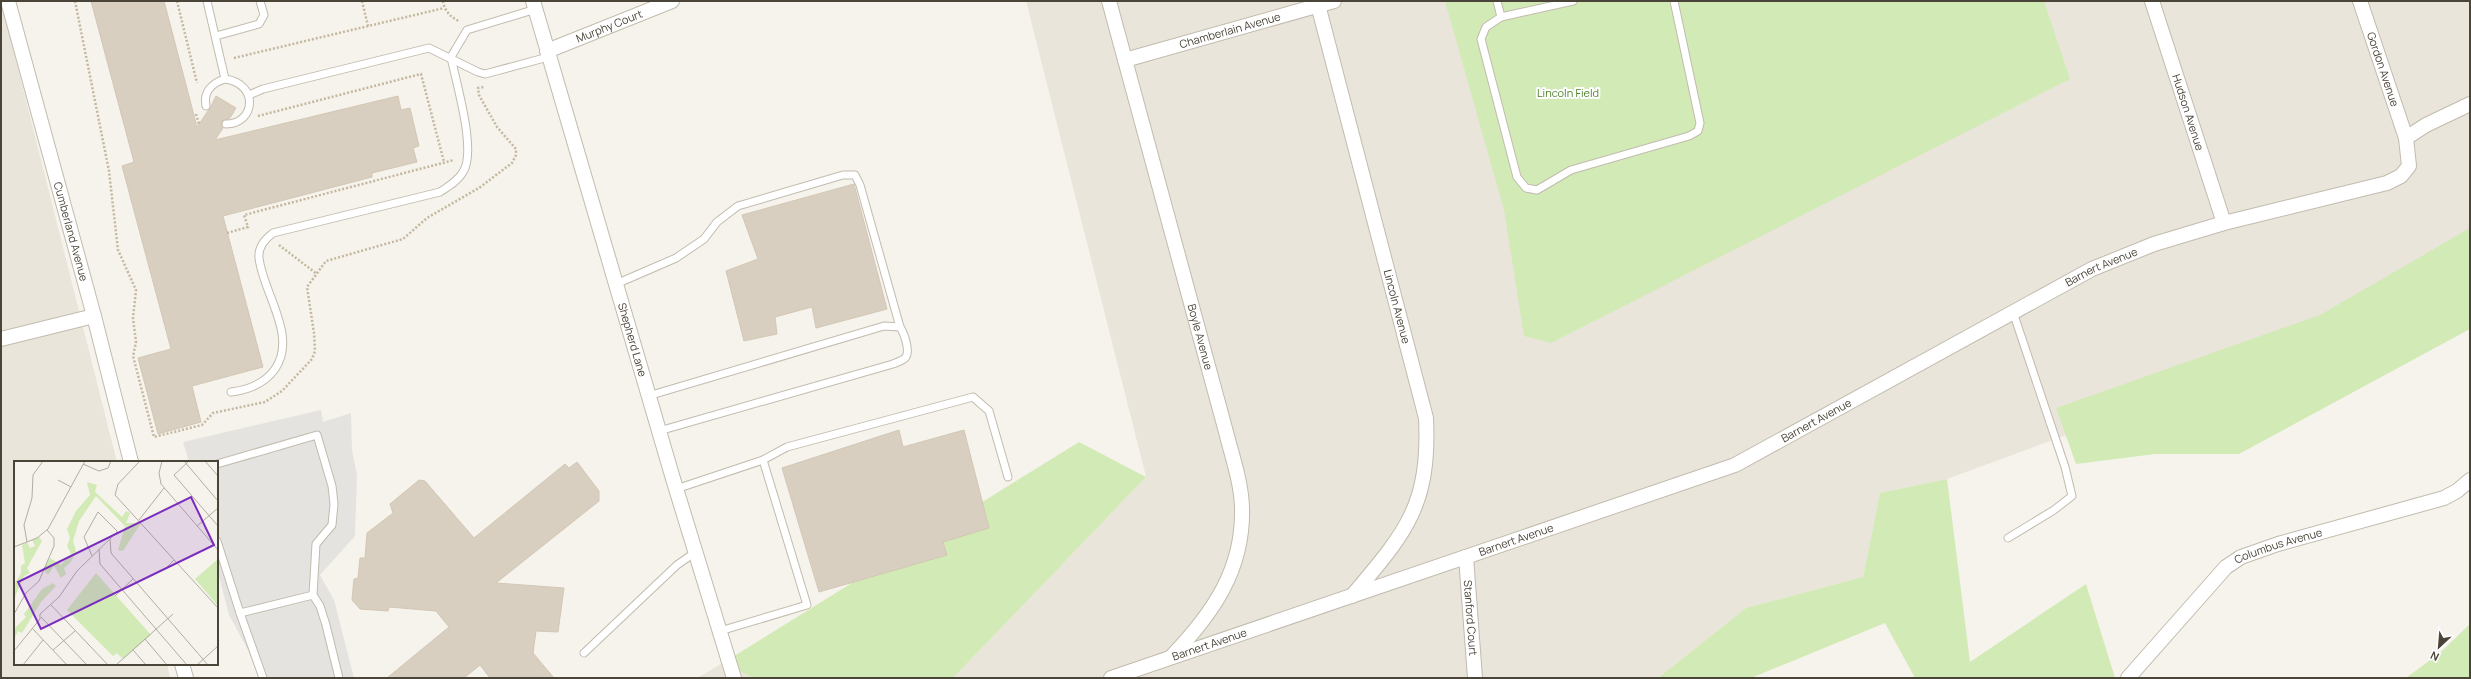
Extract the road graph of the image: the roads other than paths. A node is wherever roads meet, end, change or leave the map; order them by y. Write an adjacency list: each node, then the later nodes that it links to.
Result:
1 (8, 1): 28 (street, Cumberland Avenue)
2 (207, 1): 15 (lane)
3 (260, 1): 15 (lane)
4 (672, 1): 16 (street, Murphy Court)
5 (1109, 1): 18 (street, Boyle Avenue)
6 (1334, 1): 12 (street, Chamberlain Avenue)
7 (1497, 1): 14 (lane)
8 (1573, 1): 14 (lane)
9 (1674, 1): 14 (lane)
10 (2152, 1): 25 (street, Hudson Avenue)
11 (2360, 1): 24 (street, Gordon Avenue)
12 (1317, 3): 18 (street, Chamberlain Avenue); 45 (street, Lincoln Avenue)
13 (534, 5): 16 (street, Shepherd Lane); 17 (lane)
14 (1501, 17)
15 (216, 36): 19 (lane)
16 (548, 54): 17 (lane); 26 (street, Shepherd Lane)
17 (451, 58): 20 (lane); 31 (lane)
18 (1125, 60): 49 (street, Boyle Avenue)
19 (225, 79): 20 (lane); 22 (lane)
20 (249, 95): 23 (lane)
21 (2470, 104): 24 (street)
22 (206, 106)
23 (226, 124)
24 (2406, 138): 25 (street, Barnert Avenue)
25 (2224, 223): 27 (street, Barnert Avenue)
26 (616, 284): 29 (lane); 32 (street, Shepherd Lane)
27 (2012, 311): 40 (lane); 43 (street, Barnert Avenue)
28 (94, 316): 30 (street); 35 (street, Cumberland Avenue)
29 (900, 327): 32 (lane); 33 (lane)
30 (1, 339)
31 (231, 392)
32 (648, 396): 33 (street, Shepherd Lane)
33 (659, 431): 39 (street, Shepherd Lane)
34 (763, 460): 37 (lane); 39 (lane); 47 (lane)
35 (131, 461)
36 (218, 464): 44 (lane)
37 (1008, 477)
38 (2470, 480): 57 (street, Columbus Avenue)
39 (676, 489): 42 (street, Shepherd Lane)
40 (2008, 538)
41 (218, 544): 46 (lane)
42 (697, 551): 47 (street, Shepherd Lane); 48 (lane)
43 (1466, 557): 45 (street, Barnert Avenue); 56 (street, Stanford Court)
44 (313, 595): 46 (lane); 53 (lane)
45 (1352, 596): 49 (street, Barnert Avenue)
46 (240, 613): 52 (lane)
47 (720, 631): 54 (street, Shepherd Lane)
48 (584, 653)
49 (1171, 657): 55 (street, Barnert Avenue)
50 (182, 665): 51 (street)
51 (186, 678)
52 (263, 678)
53 (339, 678)
54 (734, 678)
55 (1111, 678)
56 (1475, 678)
57 (2128, 678)

